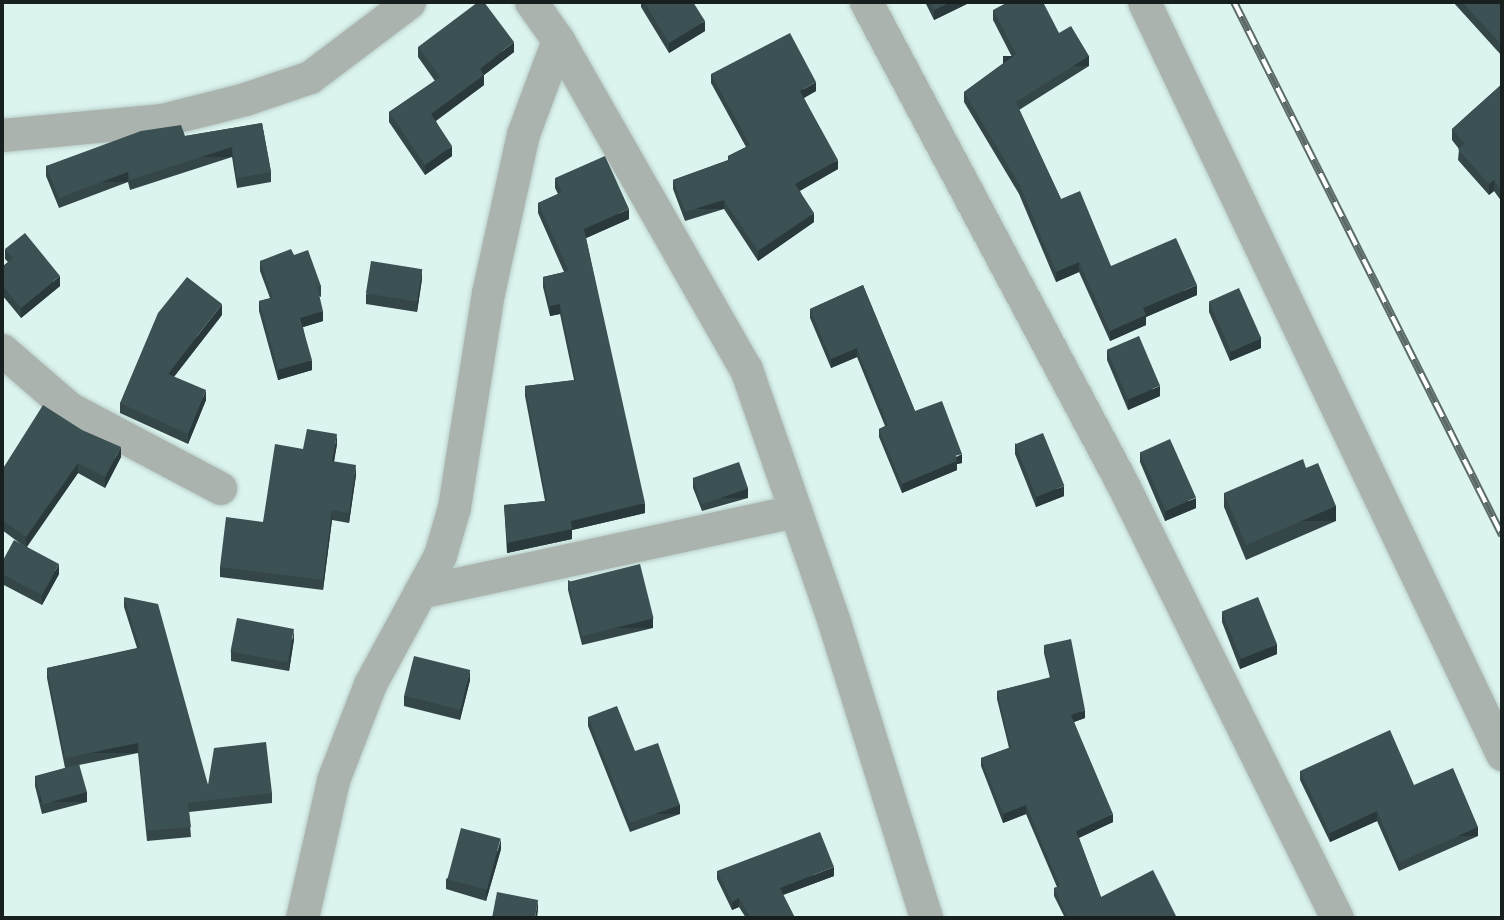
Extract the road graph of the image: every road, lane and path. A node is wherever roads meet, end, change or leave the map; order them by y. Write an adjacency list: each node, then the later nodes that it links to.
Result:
1 (409, 2): 6 (street)
2 (531, 2): 5 (street)
3 (866, 2): 14 (street)
4 (1144, 2): 11 (street)
5 (558, 40): 9 (street); 10 (street)
6 (2, 135)
7 (2, 350): 8 (street)
8 (220, 488)
9 (795, 511): 10 (street); 13 (street)
10 (420, 592): 12 (street)
11 (1502, 754)
12 (302, 918)
13 (926, 918)
14 (1337, 918)

